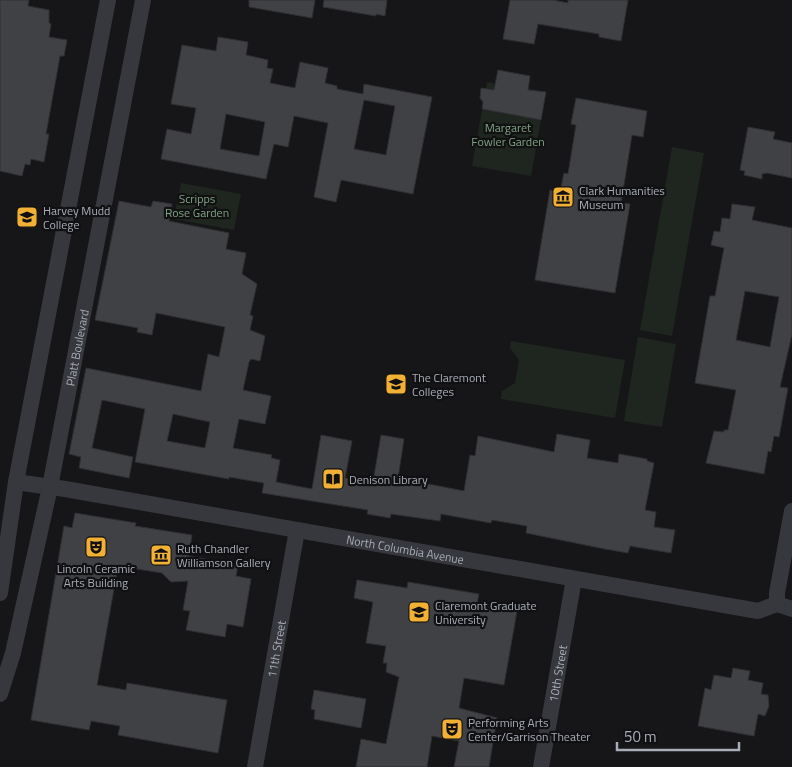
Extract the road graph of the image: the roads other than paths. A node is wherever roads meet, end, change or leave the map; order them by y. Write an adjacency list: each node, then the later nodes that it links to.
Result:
1 (108, 0): 3 (street)
2 (143, 0): 4 (street, Platt Boulevard)
3 (16, 482): 4 (street, North Columbia Avenue); 8 (street)
4 (50, 487): 6 (street, North Columbia Avenue); 10 (street, Platt Boulevard)
5 (792, 511): 9 (street)
6 (297, 530): 7 (street, North Columbia Avenue); 11 (street, 11th Street)
7 (574, 579): 9 (street, North Columbia Avenue); 12 (street, 10th Street)
8 (0, 593)
9 (784, 607)
10 (0, 694)
11 (255, 767)
12 (541, 767)

